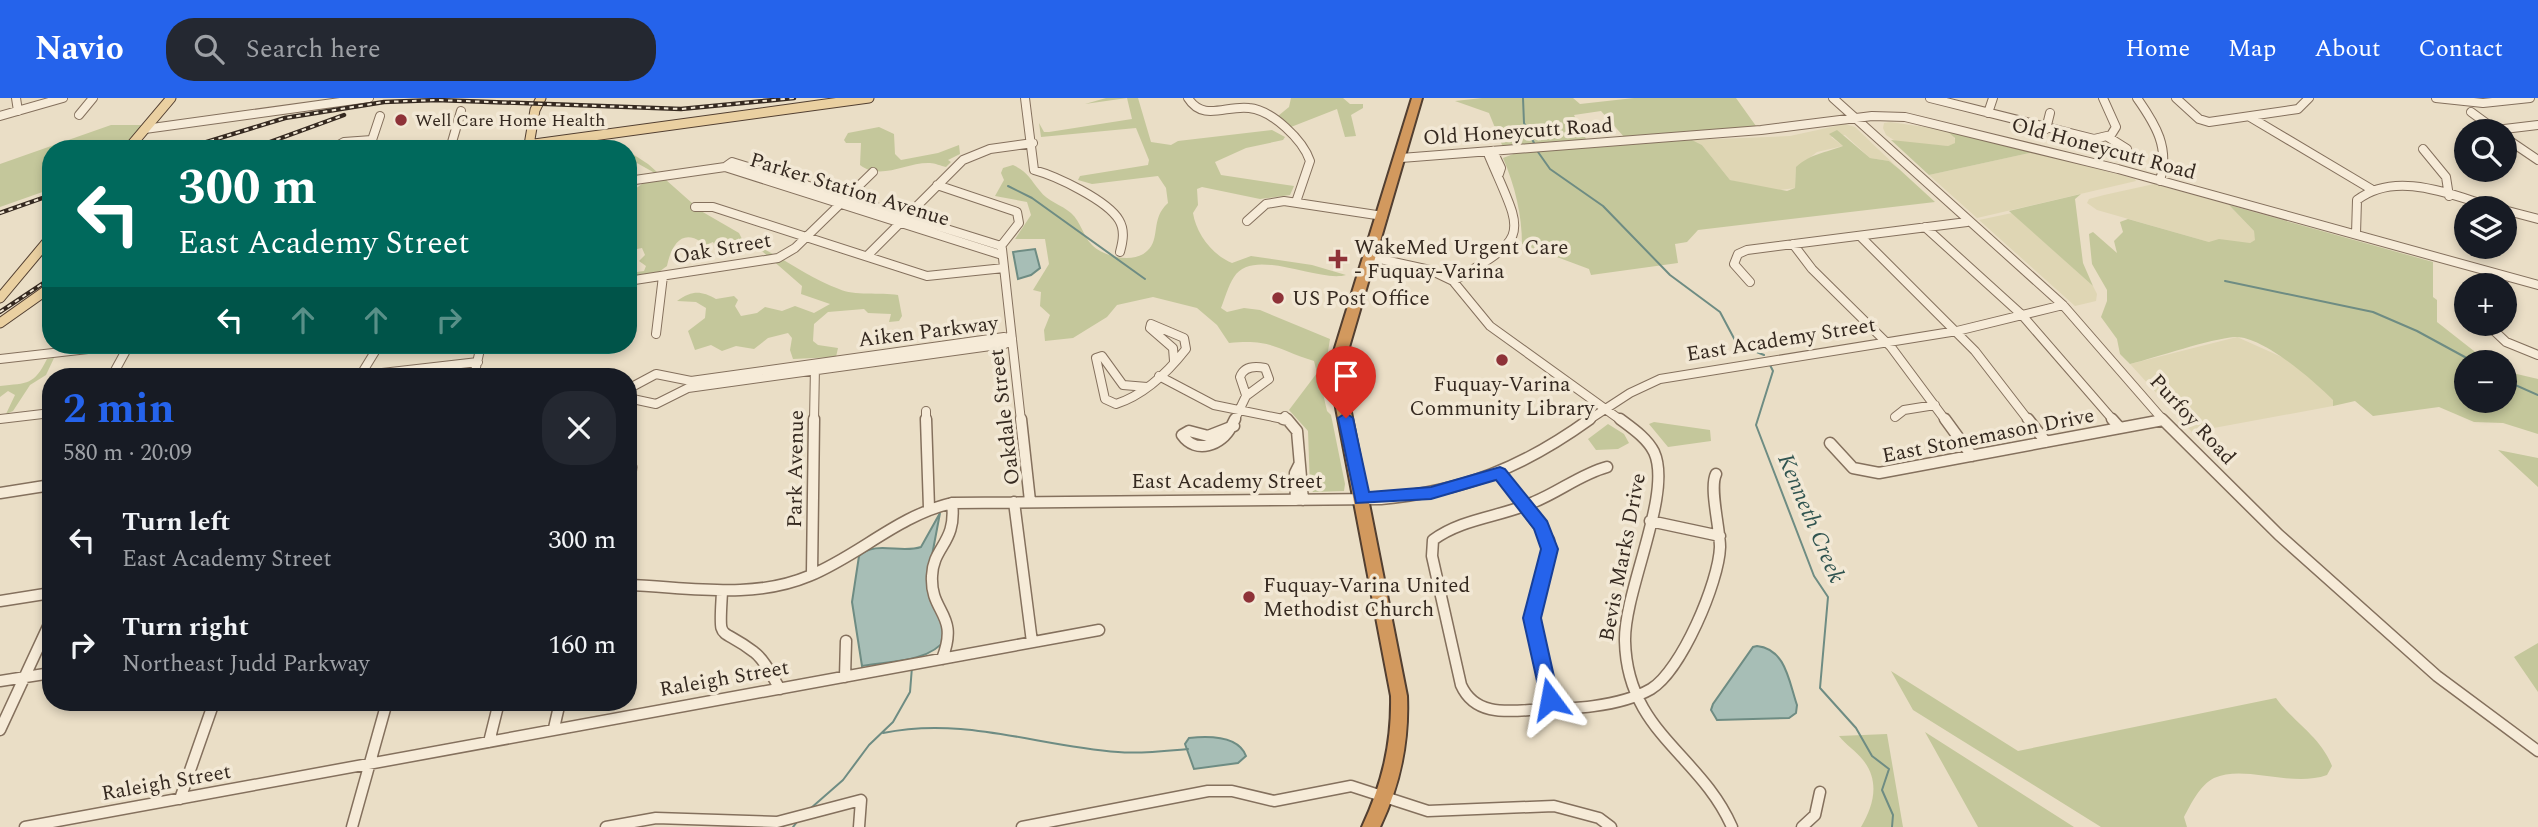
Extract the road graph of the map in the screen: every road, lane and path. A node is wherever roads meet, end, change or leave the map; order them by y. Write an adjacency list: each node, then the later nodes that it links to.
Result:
1 (16, 98): 25 (street)
2 (63, 98): 25 (street)
3 (93, 98): 30 (street)
4 (171, 98): 39 (main road)
5 (369, 98): 39 (street)
6 (552, 98): 22 (main road)
7 (869, 98): 45 (main road)
8 (1026, 98): 46 (street)
9 (1188, 98): 24 (street)
10 (1240, 98): 24 (street)
11 (1417, 98): 51 (highway)
12 (1426, 98): 51 (highway)
13 (1833, 98): 34 (street, Purfoy Road)
14 (1930, 98): 28 (street)
15 (1993, 98): 28 (street)
16 (2103, 98): 40 (street)
17 (2137, 98): 56 (street)
18 (2176, 98): 33 (street)
19 (2309, 98): 33 (street)
20 (2437, 98): 23 (street)
21 (2530, 98): 23 (street)
22 (543, 100): 44 (main road)
23 (2480, 101)
24 (1241, 108): 62 (street)
25 (18, 111): 31 (street)
26 (461, 111): 43 (street)
27 (2471, 111): 35 (street)
28 (1988, 113): 37 (street)
29 (2050, 113): 37 (street)
30 (79, 115)
31 (0, 116)
32 (380, 116): 42 (street)
33 (2250, 117): 58 (street)
34 (1855, 118): 50 (street, Old Honeycutt Road); 56 (street, Old Honeycutt Road); 70 (street, Purfoy Road)
35 (2481, 119)
36 (2538, 125): 38 (street)
37 (2046, 128): 40 (street)
38 (2517, 128)
39 (145, 129): 41 (main road)
40 (2108, 137): 48 (street)
41 (136, 140)
42 (372, 140)
43 (453, 140)
44 (531, 140)
45 (578, 140)
46 (1033, 144): 57 (street); 79 (street)
47 (2517, 145): 52 (street)
48 (2127, 149)
49 (2423, 149): 59 (street)
50 (1493, 151): 51 (street, Old Honeycutt Road); 85 (street)
51 (1401, 158): 67 (highway)
52 (2538, 160)
53 (725, 167): 55 (street); 61 (street, Parker Station Avenue); 63 (street, Parker Station Avenue)
54 (873, 172): 61 (street, Oak Street)
55 (637, 180)
56 (2160, 181): 73 (street, Old Honeycutt Road)
57 (937, 185): 66 (street); 78 (street)
58 (2371, 189): 59 (street); 73 (street)
59 (2449, 196): 60 (street)
60 (2454, 197)
61 (847, 198): 63 (street, Oak Street); 66 (street, Parker Station Avenue)
62 (1296, 202): 67 (street); 69 (street)
63 (840, 205): 71 (street, Parker Station Avenue); 75 (street, Oak Street)
64 (695, 207): 75 (street)
65 (2517, 213): 68 (street)
66 (906, 216): 71 (street); 78 (street, Parker Station Avenue)
67 (1383, 216): 81 (highway)
68 (2538, 219)
69 (1247, 221)
70 (1967, 222): 72 (street); 90 (street, Purfoy Road)
71 (900, 223): 78 (street, Parker Station Avenue); 80 (street)
72 (1925, 227): 74 (street); 91 (street)
73 (2356, 234): 87 (street, Old Honeycutt Road)
74 (1860, 236): 76 (street); 93 (street)
75 (807, 237): 80 (street); 83 (street, Oak Street)
76 (1793, 244): 86 (street); 99 (street)
77 (42, 248): 89 (main road)
78 (1001, 250): 82 (street, Oakdale Street)
79 (1120, 252)
80 (867, 256): 82 (street)
81 (1370, 260): 85 (street); 135 (highway)
82 (1004, 268): 97 (street, Oakdale Street)
83 (663, 276): 84 (street, Oak Street); 94 (street)
84 (637, 280)
85 (1453, 281): 118 (street, Bevis Marks Drive)
86 (1750, 282)
87 (2538, 285)
88 (42, 293): 92 (main road)
89 (0, 298)
90 (2063, 305): 91 (street, East Academy Street); 124 (street, Purfoy Road)
91 (2022, 315): 93 (street, East Academy Street); 126 (street)
92 (0, 323)
93 (1957, 331): 99 (street, East Academy Street); 127 (street)
94 (656, 334)
95 (1178, 335): 98 (street); 98 (street); 104 (street)
96 (2500, 336): 102 (street)
97 (1012, 338): 106 (street, Aiken Parkway); 137 (street, Oakdale Street)
98 (1166, 342): 104 (street)
99 (1886, 342): 117 (street); 118 (street, East Academy Street)
100 (44, 354): 103 (street)
101 (479, 354): 105 (street)
102 (2538, 355)
103 (0, 359)
104 (1174, 361): 110 (street)
105 (478, 362): 107 (street); 108 (street)
106 (815, 367): 113 (street, Aiken Parkway); 144 (street, Park Avenue)
107 (427, 368)
108 (476, 368)
109 (1114, 376): 111 (street); 111 (street); 114 (street)
110 (1159, 376): 114 (street); 120 (street)
111 (1100, 380): 114 (street)
112 (637, 384): 113 (street, Aiken Parkway)
113 (691, 384): 116 (street, Aiken Parkway)
114 (1147, 387)
115 (1246, 395): 120 (street)
116 (637, 400)
117 (1935, 405): 122 (street); 129 (street)
118 (1605, 408): 131 (street, East Academy Street); 142 (street, Bevis Marks Drive)
119 (926, 411): 141 (street)
120 (1240, 411): 125 (street); 136 (street)
121 (42, 414): 123 (street)
122 (1895, 417)
123 (0, 419)
124 (2163, 420): 126 (street, East Stonemason Drive); 168 (street, Purfoy Road)
125 (1234, 426): 125 (street)
126 (2120, 428): 127 (street, East Stonemason Drive)
127 (2046, 442): 129 (street, East Stonemason Drive)
128 (1830, 443): 129 (street, East Stonemason Drive)
129 (1972, 456)
130 (1607, 467): 140 (street)
131 (1500, 473): 135 (street, East Academy Street); 140 (street)
132 (1716, 474): 143 (street)
133 (42, 486): 134 (street)
134 (0, 493)
135 (1362, 499): 136 (street, East Academy Street); 171 (highway)
136 (1299, 500): 137 (street, East Academy Street)
137 (1030, 501): 138 (street, East Academy Street)
138 (1014, 502): 139 (street, East Academy Street); 152 (street)
139 (952, 503): 141 (street, East Academy Street); 153 (street)
140 (1526, 506): 160 (street); 160 (street)
141 (929, 508): 144 (street, East Academy Street)
142 (1650, 521): 143 (street); 159 (street, Bevis Marks Drive)
143 (1720, 536): 159 (street)
144 (812, 574): 146 (street, East Academy Street)
145 (637, 586): 146 (street, East Academy Street)
146 (722, 592): 158 (street)
147 (42, 594): 148 (street)
148 (0, 601)
149 (1099, 630): 152 (street, Raleigh Street)
150 (42, 640): 155 (street)
151 (846, 641): 156 (street)
152 (1032, 642): 153 (street, Raleigh Street)
153 (942, 659): 156 (street, Raleigh Street)
154 (42, 674): 155 (street)
155 (25, 677): 157 (street); 166 (street)
156 (845, 677): 158 (street, Raleigh Street)
157 (0, 681)
158 (780, 689): 165 (street, Raleigh Street)
159 (1635, 695): 160 (street); 180 (street, Bevis Marks Drive)
160 (1552, 708)
161 (211, 711): 172 (street)
162 (385, 711): 169 (street)
163 (497, 711): 167 (street)
164 (558, 711): 165 (street)
165 (554, 728): 167 (street, Raleigh Street)
166 (0, 730)
167 (489, 742): 169 (street, Raleigh Street)
168 (2538, 751)
169 (370, 764): 172 (street, Raleigh Street); 174 (street)
170 (1820, 792): 181 (street)
171 (1387, 798): 177 (street); 178 (highway); 179 (street)
172 (180, 799): 173 (street, Raleigh Street)
173 (25, 827)
174 (352, 827)
175 (606, 827): 176 (street)
176 (859, 827)
177 (1022, 827)
178 (1371, 827)
179 (1611, 827)
180 (1732, 827)
181 (1802, 827)

